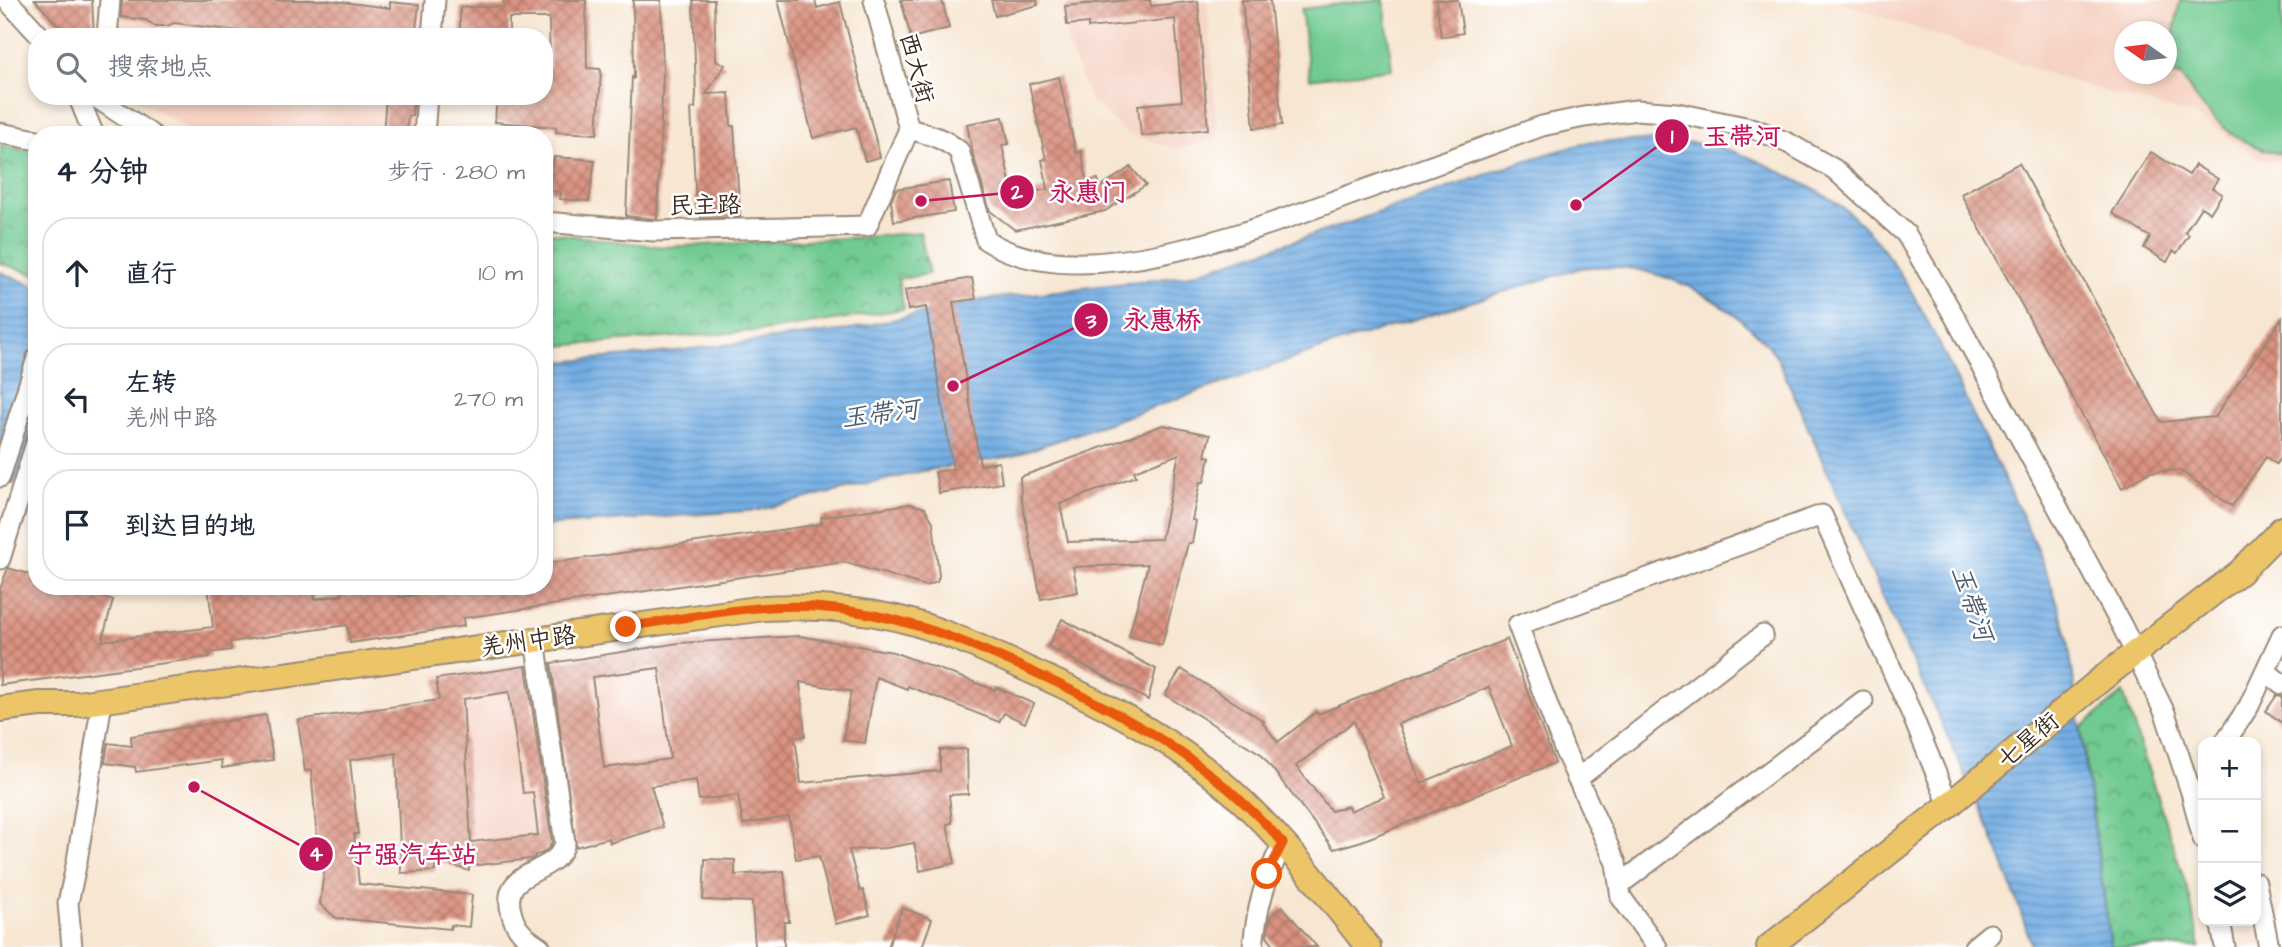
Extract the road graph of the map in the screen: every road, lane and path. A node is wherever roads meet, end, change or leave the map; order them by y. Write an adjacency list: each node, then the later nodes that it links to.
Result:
1 (7, 0): 5 (street)
2 (110, 0): 6 (street)
3 (435, 0): 7 (street)
4 (874, 0): 16 (street, 西大街)
5 (33, 28)
6 (108, 28)
7 (433, 28)
8 (77, 105): 12 (street)
9 (80, 105): 13 (street)
10 (109, 105): 14 (street)
11 (426, 105): 15 (street)
12 (79, 126)
13 (90, 126)
14 (139, 126)
15 (425, 126)
16 (909, 129): 20 (street, 西大街); 29 (street)
17 (0, 133): 18 (street)
18 (28, 138)
19 (553, 223): 20 (street, 民主路)
20 (867, 226)
21 (28, 387): 23 (street)
22 (28, 469): 25 (street)
23 (0, 477)
24 (2282, 529): 29 (main road, 七星街)
25 (0, 559)
26 (1763, 635): 37 (street)
27 (2282, 635): 30 (street)
28 (535, 640): 31 (main road, 羌州中路); 42 (main road, 羌州中路); 48 (street)
29 (2135, 652): 39 (street); 40 (main road, 七星街)
30 (2274, 678): 36 (street)
31 (102, 701): 33 (main road, 羌州中路); 47 (street)
32 (1863, 701): 43 (street)
33 (77, 704): 34 (main road, 羌州中路); 35 (main road, 羌州中路)
34 (0, 709)
35 (0, 723)
36 (2230, 737)
37 (1577, 779): 40 (street); 43 (street)
38 (2198, 783): 39 (street)
39 (2192, 792): 41 (street)
40 (1953, 802): 52 (main road, 七星街)
41 (2198, 818)
42 (1283, 843): 49 (street); 50 (main road, 羌州中路)
43 (1619, 885): 51 (street)
44 (2261, 908): 55 (street)
45 (2221, 926): 54 (street)
46 (1990, 934): 53 (street)
47 (72, 947)
48 (540, 947)
49 (1252, 947)
50 (1368, 947)
51 (1657, 947)
52 (1769, 947)
53 (1974, 947)
54 (2225, 947)
55 (2269, 947)

